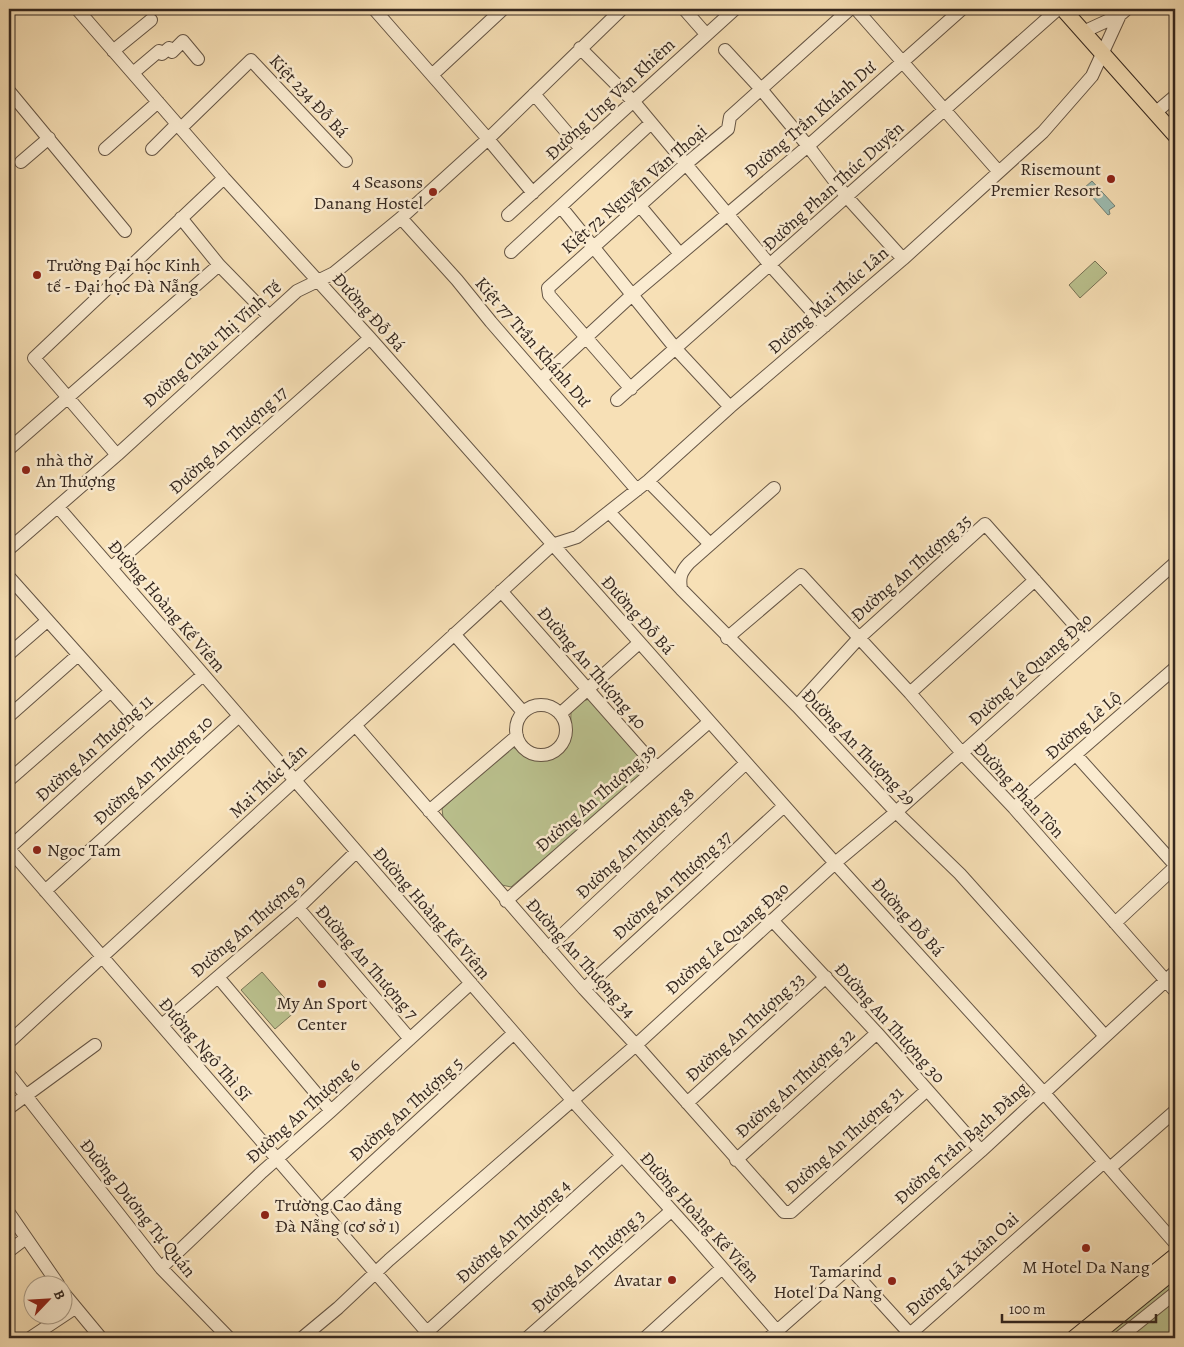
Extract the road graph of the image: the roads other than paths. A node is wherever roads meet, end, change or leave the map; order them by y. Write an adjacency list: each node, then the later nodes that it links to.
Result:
1 (77, 9): 18 (street, Đường Đỗ Bá)
2 (504, 9): 23 (street)
3 (622, 9): 16 (street, Đường Châu Thị Vĩnh Tế)
4 (684, 9): 15 (street)
5 (735, 9): 15 (street, Đường Ung Văn Khiêm)
6 (850, 9): 24 (street, Kiệt 72 Nguyễn Văn Thoại)
7 (856, 9): 21 (street)
8 (962, 9): 21 (street, Đường Trần Khánh Dư)
9 (1058, 9): 30 (street, Đường Phan Thúc Duyện)
10 (1063, 9): 14 (main road)
11 (382, 11): 23 (street)
12 (1123, 12): 14 (street); 19 (street, Đường Mai Thúc Lân)
13 (151, 20): 18 (street)
14 (1083, 32): 19 (main road)
15 (706, 34): 29 (street, Đường Ung Văn Khiêm)
16 (580, 48): 26 (street, Đường Châu Thị Vĩnh Tế); 29 (street)
17 (725, 50): 24 (street)
18 (113, 51): 22 (street, Đường Đỗ Bá)
19 (1103, 55): 31 (main road); 44 (street, Đường Mai Thúc Lân)
20 (198, 59): 22 (street)
21 (902, 62): 30 (street); 37 (street, Đường Trần Khánh Dư)
22 (133, 73): 28 (street, Đường Đỗ Bá)
23 (432, 75): 36 (street)
24 (760, 88): 37 (street); 43 (street, Kiệt 72 Nguyễn Văn Thoại)
25 (9, 93): 35 (street)
26 (534, 94): 36 (street, Đường Châu Thị Vĩnh Tế); 40 (street)
27 (1175, 96): 31 (street)
28 (158, 102): 33 (street, Đường Đỗ Bá); 38 (street)
29 (634, 102): 32 (street); 40 (street, Đường Ung Văn Khiêm)
30 (944, 110): 44 (street); 47 (street, Đường Phan Thúc Duyện)
31 (1155, 113): 34 (main road)
32 (651, 123): 43 (street); 49 (street)
33 (179, 126): 39 (street); 41 (street, Kiệt 234 Đỗ Bá); 45 (street, Đường Đỗ Bá)
34 (1175, 135)
35 (49, 138): 42 (street); 54 (street)
36 (488, 139): 46 (street); 53 (street, Đường Châu Thị Vĩnh Tế)
37 (808, 146): 47 (street); 50 (street, Đường Trần Khánh Dư)
38 (105, 149)
39 (152, 149)
40 (581, 149): 46 (street, Đường Ung Văn Khiêm)
41 (346, 161)
42 (20, 162)
43 (686, 164): 48 (street, Kiệt 72 Nguyễn Văn Thoại); 50 (street)
44 (999, 172): 58 (street, Đường Mai Thúc Lân)
45 (224, 178): 52 (street); 61 (street, Đường Đỗ Bá)
46 (533, 193): 51 (street, Đường Ung Văn Khiêm)
47 (846, 196): 58 (street); 60 (street, Đường Phan Thúc Duyện)
48 (640, 206): 55 (street, Kiệt 72 Nguyễn Văn Thoại); 57 (street)
49 (561, 207): 55 (street); 56 (street)
50 (728, 212): 57 (street, Đường Trần Khánh Dư); 60 (street)
51 (508, 214)
52 (181, 218): 59 (street); 70 (street)
53 (400, 218): 61 (street, Đường Châu Thị Vĩnh Tế); 68 (street, Kiệt 77 Trần Khánh Dư)
54 (125, 231)
55 (594, 248): 62 (street); 65 (street, Kiệt 72 Nguyễn Văn Thoại)
56 (511, 252)
57 (680, 254): 62 (street, Đường Trần Khánh Dư)
58 (903, 259): 64 (street, Đường Mai Thúc Lân)
59 (219, 265): 63 (street); 70 (street)
60 (770, 265): 64 (street); 67 (street, Đường Phan Thúc Duyện)
61 (317, 281): 63 (street, Đường Châu Thị Vĩnh Tế); 66 (street, Đường Đỗ Bá)
62 (632, 295): 65 (street, Đường Trần Khánh Dư); 67 (street)
63 (269, 316): 74 (street, Đường Châu Thị Vĩnh Tế)
64 (826, 326): 72 (street, Đường Mai Thúc Lân)
65 (586, 337): 68 (street, Đường Trần Khánh Dư); 69 (street)
66 (370, 338): 81 (street, Đường Đỗ Bá); 84 (street, Đường An Thượng 17)
67 (676, 349): 69 (street, Đường Phan Thúc Duyện); 72 (street)
68 (541, 379): 77 (street, Kiệt 77 Trần Khánh Dư)
69 (631, 389): 71 (street, Đường Phan Thúc Duyện)
70 (67, 399): 73 (street); 74 (street)
71 (617, 400)
72 (730, 407): 75 (street, Đường Mai Thúc Lân)
73 (9, 449)
74 (116, 456): 78 (street, Đường Châu Thị Vĩnh Tế)
75 (648, 481): 77 (street, Đường Mai Thúc Lân); 80 (street)
76 (774, 488): 80 (street)
77 (637, 490): 79 (street, Đường Mai Thúc Lân)
78 (58, 507): 82 (street, Đường Châu Thị Vĩnh Tế); 84 (street, Đường Hoàng Kế Viêm)
79 (609, 512): 81 (street, Đường Mai Thúc Lân); 87 (street, Đường An Thượng 29)
80 (710, 544): 87 (street)
81 (552, 545): 88 (street, Mai Thúc Lân); 94 (street, Đường Đỗ Bá)
82 (9, 549)
83 (1175, 562): 93 (street, Đường Lê Quang Đạo)
84 (111, 568): 98 (street, Đường Hoàng Kế Viêm)
85 (9, 577): 89 (street)
86 (1035, 580): 92 (street, Đường An Thượng 35); 93 (street, Đường An Thượng 35); 101 (street)
87 (681, 589): 91 (street, Đường An Thượng 29)
88 (501, 591): 90 (street, Mai Thúc Lân); 99 (street, Đường An Thượng 40)
89 (47, 621): 95 (street); 96 (street)
90 (454, 634): 103 (street); 108 (street, Mai Thúc Lân)
91 (727, 638): 92 (street, Đường Phan Tôn); 102 (street, Đường An Thượng 29)
92 (858, 638): 101 (street, Đường Phan Tôn); 102 (street, Đường An Thượng 35)
93 (1088, 640): 111 (street, Đường Lê Quang Đạo)
94 (639, 642): 99 (street); 107 (street, Đường Đỗ Bá)
95 (9, 654)
96 (78, 655): 100 (street); 105 (street)
97 (1175, 668): 112 (street, Đường Lê Lộ)
98 (203, 675): 106 (street, Đường Hoàng Kế Viêm); 109 (street, Đường An Thượng 11)
99 (587, 689): 104 (street); 114 (street, Đường An Thượng 40)
100 (111, 692): 109 (street); 115 (street)
101 (910, 693): 111 (street, Đường Phan Tôn)
102 (797, 706): 120 (street, Đường An Thượng 29)
103 (523, 712): 104 (street); 110 (street)
104 (560, 714): 110 (street)
105 (9, 716)
106 (239, 716): 116 (street, Đường Hoàng Kế Viêm); 125 (street, Đường An Thượng 10)
107 (709, 722): 113 (street, Đường Đỗ Bá); 114 (street, Đường An Thượng 39)
108 (355, 725): 116 (street, Mai Thúc Lân); 119 (street, Đường An Thượng 34)
109 (143, 727): 121 (street, Đường An Thượng 11)
110 (517, 736): 119 (street)
111 (962, 753): 118 (street, Đường Phan Tôn); 120 (street, Đường Lê Quang Đạo)
112 (1076, 755): 118 (street, Đường Lê Lộ); 124 (street)
113 (746, 763): 117 (street, Đường Đỗ Bá); 130 (street, Đường An Thượng 38)
114 (657, 768): 126 (street, Đường An Thượng 39)
115 (9, 780)
116 (295, 780): 122 (street, Đường Hoàng Kế Viêm); 131 (street, Mai Thúc Lân)
117 (784, 806): 123 (street, Đường Đỗ Bá); 136 (street, Đường An Thượng 37)
118 (1014, 808): 129 (street, Đường Phan Tôn)
119 (429, 811): 126 (street, Đường An Thượng 34)
120 (896, 812): 123 (street, Đường Lê Quang Đạo); 141 (street, Đường An Thượng 29)
121 (9, 848): 125 (street, Đường Ngô Thì Sĩ)
122 (356, 852): 127 (street, Đường An Thượng 9); 135 (street, Đường Hoàng Kế Viêm)
123 (835, 863): 128 (street, Đường Lê Quang Đạo); 148 (street, Đường Đỗ Bá)
124 (1175, 866): 129 (street)
125 (45, 890): 131 (street, Đường Ngô Thì Sĩ)
126 (506, 901): 130 (street, Đường An Thượng 34)
127 (298, 908): 133 (street, Đường An Thượng 9); 142 (street, Đường An Thượng 7)
128 (772, 920): 134 (street, Đường An Thượng 30); 145 (street, Đường Lê Quang Đạo)
129 (1115, 923): 132 (street, Đường Phan Tôn)
130 (548, 948): 136 (street, Đường An Thượng 34)
131 (102, 957): 138 (street, Đường Ngô Thì Sĩ); 143 (street, Mai Thúc Lân)
132 (1171, 976): 137 (street, Đường Phan Tôn); 141 (street, Đường Trần Bạch Đằng)
133 (218, 977): 138 (street, Đường An Thượng 9); 153 (street)
134 (826, 977): 139 (street, Đường An Thượng 30); 151 (street, Đường An Thượng 33)
135 (471, 983): 140 (street, Đường Hoàng Kế Viêm); 142 (street, Đường An Thượng 6)
136 (584, 989): 145 (street, Đường An Thượng 34)
137 (1175, 991)
138 (162, 1025): 157 (street, Đường Ngô Thì Sĩ)
139 (877, 1033): 147 (street, Đường An Thượng 30); 158 (street, Đường An Thượng 32)
140 (514, 1034): 150 (street, Đường Hoàng Kế Viêm); 160 (street, Đường An Thượng 5)
141 (1105, 1036): 148 (street, Đường Trần Bạch Đằng)
142 (410, 1039): 153 (street, Đường An Thượng 6)
143 (9, 1042)
144 (95, 1045): 149 (street)
145 (636, 1045): 150 (street, Đường Lê Quang Đạo); 151 (street, Đường An Thượng 34)
146 (9, 1074): 149 (street, Đường Dương Tự Quán)
147 (926, 1090): 155 (street, Đường An Thượng 30); 162 (street, Đường An Thượng 31)
148 (1044, 1093): 155 (street, Đường Trần Bạch Đằng); 159 (street, Đường Đỗ Bá)
149 (25, 1096): 152 (street); 168 (street, Đường Dương Tự Quán)
150 (573, 1101): 156 (street, Đường Hoàng Kế Viêm); 172 (street, Đường Lê Quang Đạo)
151 (687, 1103): 158 (street, Đường An Thượng 34)
152 (9, 1108)
153 (331, 1111): 157 (street, Đường An Thượng 6)
154 (1175, 1111): 159 (street, Đường Lã Xuân Oai)
155 (981, 1151): 170 (street, Đường Trần Bạch Đằng)
156 (622, 1156): 161 (street, Đường Hoàng Kế Viêm); 177 (street, Đường An Thượng 4)
157 (277, 1158): 160 (street, Đường Ngô Thì Sĩ); 168 (street, Đường An Thượng 6)
158 (736, 1160): 162 (street, Đường An Thượng 34)
159 (1107, 1165): 165 (street, Đường Đỗ Bá); 170 (street, Đường Lã Xuân Oai)
160 (321, 1210): 172 (street, Đường Ngô Thì Sĩ)
161 (671, 1210): 169 (street, Đường Hoàng Kế Viêm); 183 (street, Đường An Thượng 3)
162 (784, 1212)
163 (9, 1213): 164 (street)
164 (26, 1238): 166 (street); 173 (street)
165 (1175, 1243)
166 (9, 1251)
167 (1175, 1256): 185 (main road)
168 (161, 1268): 181 (street, Đường Dương Tự Quán)
169 (722, 1268): 178 (street, Đường Hoàng Kế Viêm); 184 (street)
170 (850, 1268): 178 (street, Đường Trần Bạch Đằng)
171 (1175, 1270): 186 (main road)
172 (375, 1272): 177 (street, Đường Ngô Thì Sĩ); 182 (street, Đường Lê Quang Đạo)
173 (51, 1274)
174 (1175, 1294): 187 (street)
175 (72, 1304): 176 (street)
176 (75, 1308): 179 (street); 180 (street)
177 (430, 1335)
178 (776, 1336)
179 (30, 1338)
180 (101, 1338)
181 (229, 1338)
182 (302, 1338)
183 (527, 1338)
184 (645, 1338)
185 (1074, 1338)
186 (1092, 1338)
187 (1119, 1338)

